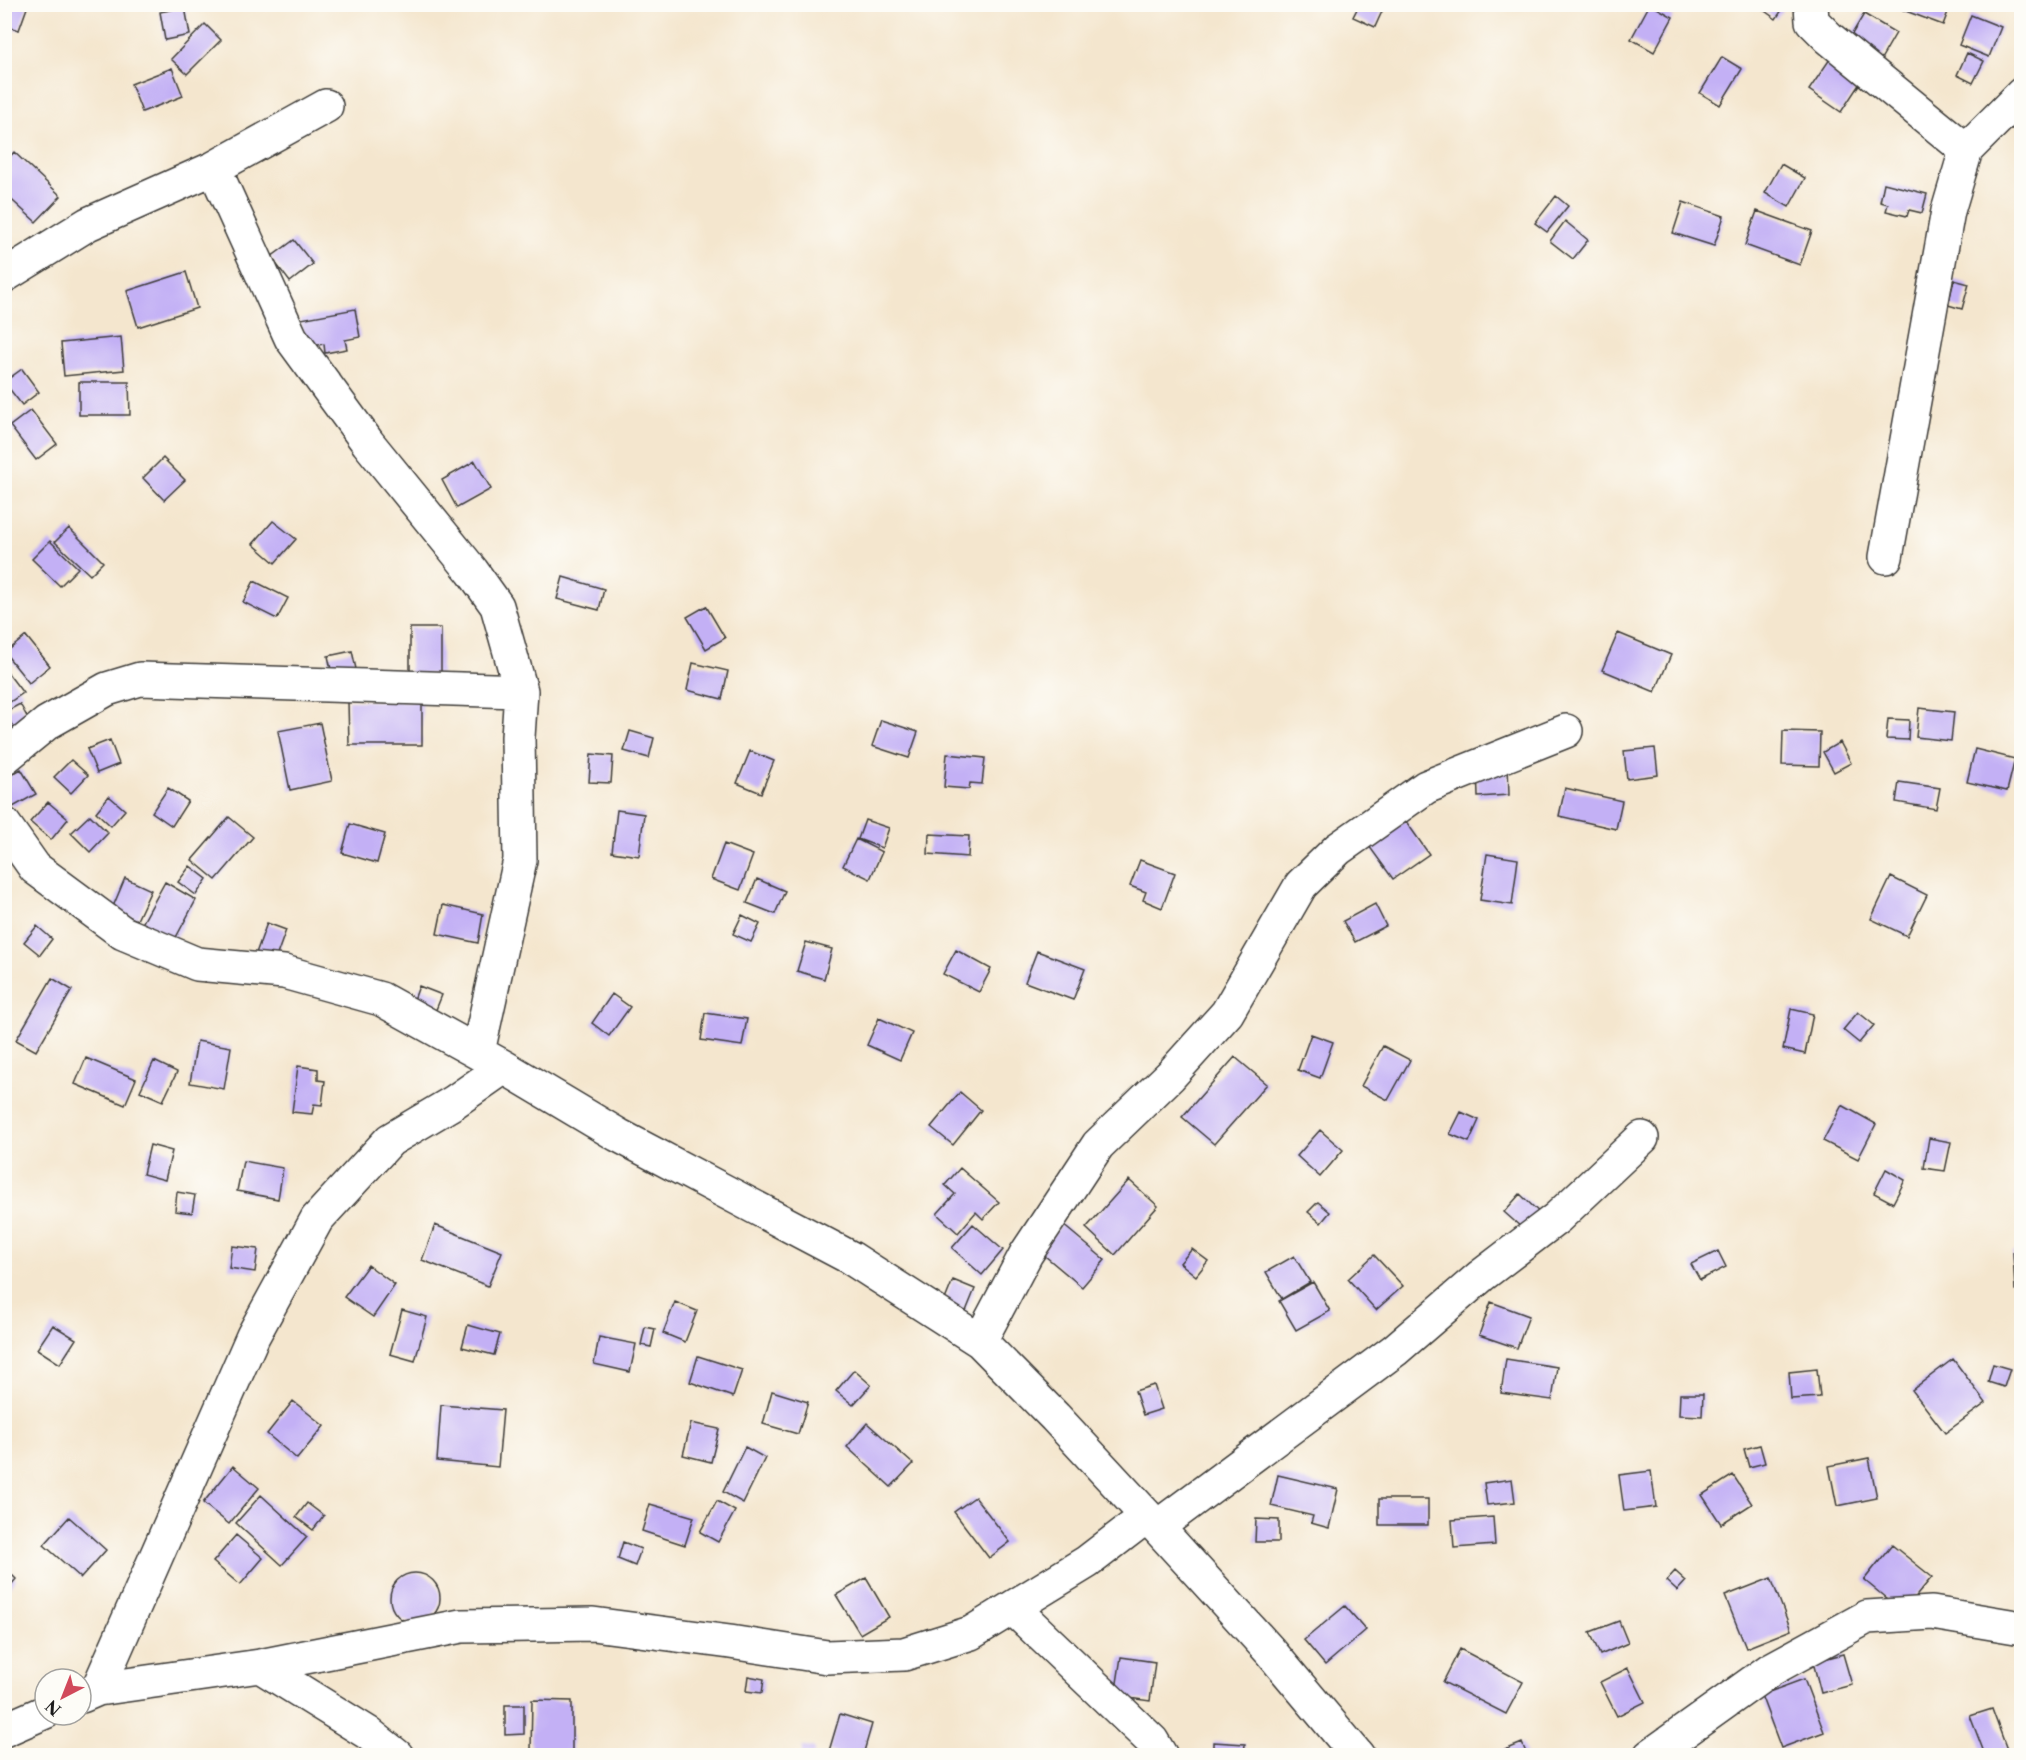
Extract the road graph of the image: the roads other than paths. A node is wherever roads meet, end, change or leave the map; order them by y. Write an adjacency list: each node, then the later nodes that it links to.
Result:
1 (1811, 4): 4 (street)
2 (2022, 93): 4 (street)
3 (326, 106): 5 (street)
4 (1966, 150): 7 (street)
5 (213, 168): 6 (street); 8 (street)
6 (4, 276)
7 (1886, 557)
8 (521, 691): 10 (street); 12 (street)
9 (1566, 730): 14 (street)
10 (4, 758)
11 (4, 824): 12 (street)
12 (491, 1060): 14 (street); 19 (street)
13 (1642, 1138): 15 (street)
14 (980, 1341): 15 (street)
15 (1152, 1522): 16 (street); 26 (street)
16 (1013, 1608): 18 (street); 25 (street)
17 (2022, 1628): 27 (street)
18 (260, 1666): 20 (street); 23 (street)
19 (93, 1684)
20 (93, 1692)
21 (33, 1717): 22 (street)
22 (4, 1730)
23 (362, 1744): 24 (street)
24 (397, 1755)
25 (1161, 1755)
26 (1358, 1755)
27 (1650, 1755)

